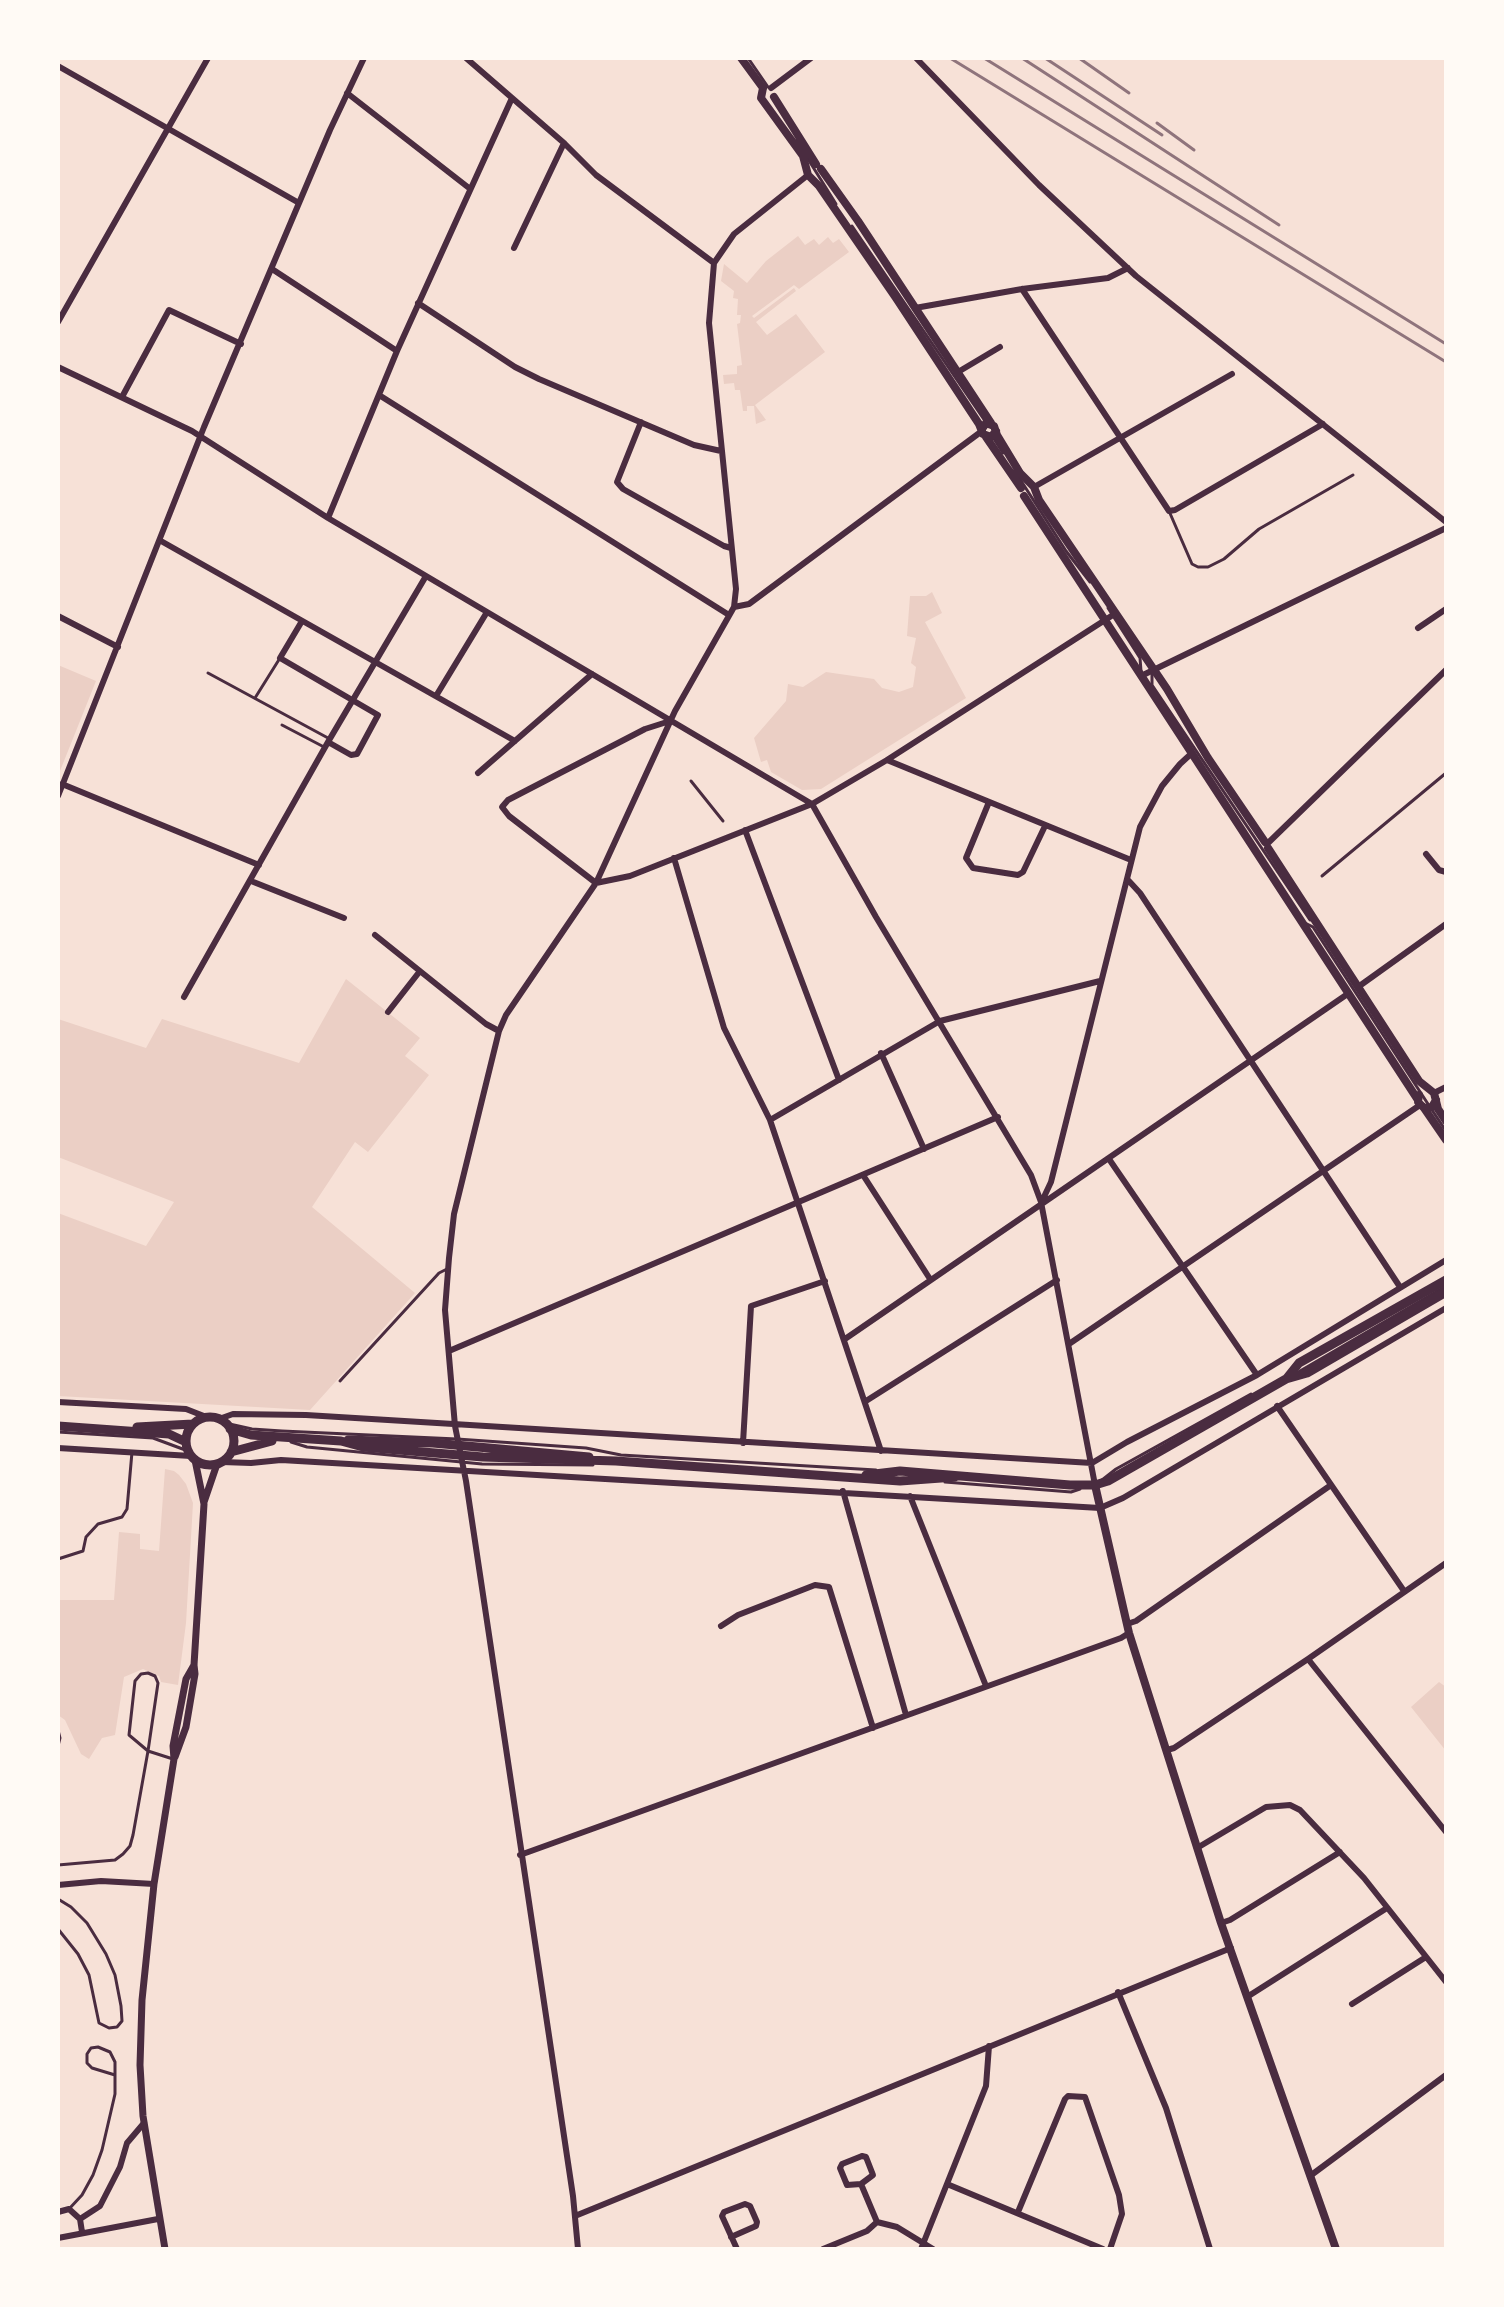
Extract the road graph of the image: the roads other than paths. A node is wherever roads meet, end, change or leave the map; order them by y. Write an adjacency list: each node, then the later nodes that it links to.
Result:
1 (208, 58): 12 (street)
2 (364, 58): 9 (street)
3 (466, 58): 11 (street)
4 (741, 58): 10 (main road)
5 (748, 58): 10 (lane)
6 (811, 58): 10 (street)
7 (916, 58): 19 (street)
8 (58, 66): 12 (street)
9 (347, 93): 15 (street); 16 (street)
10 (769, 93): 14 (main road)
11 (512, 98): 13 (street); 15 (street)
12 (167, 128): 16 (street); 24 (street)
13 (564, 143): 17 (street); 18 (street)
14 (813, 170): 18 (street); 23 (main road); 35 (main road)
15 (469, 188): 22 (street)
16 (299, 203): 20 (street)
17 (514, 248)
18 (714, 263): 38 (street)
19 (1128, 268): 21 (street); 34 (street)
20 (272, 269): 25 (street); 27 (street)
21 (1022, 289): 23 (street); 37 (street)
22 (418, 303): 27 (street); 33 (street)
23 (915, 308): 29 (main road)
24 (58, 322)
25 (241, 344): 32 (street); 36 (street)
26 (1000, 347): 29 (street)
27 (397, 351): 31 (street)
28 (58, 367): 32 (street)
29 (958, 372): 35 (main road)
30 (1232, 374): 37 (street)
31 (379, 395): 42 (street); 51 (street)
32 (122, 397): 36 (street)
33 (641, 422): 38 (street); 46 (street)
34 (1323, 424): 41 (street); 43 (street)
35 (988, 430): 40 (main road); 48 (street)
36 (201, 436): 42 (street); 45 (street)
37 (1120, 438): 40 (street); 41 (street)
38 (721, 451): 46 (street)
39 (1353, 475): 41 (lane)
40 (1028, 489): 53 (main road)
41 (1169, 511)
42 (328, 518): 47 (street)
43 (1446, 522)
44 (1446, 528): 59 (street)
45 (161, 541): 54 (street); 56 (street)
46 (731, 548): 48 (street)
47 (426, 576): 50 (street); 58 (street)
48 (734, 607): 51 (street)
49 (1446, 609): 55 (street)
50 (487, 612): 62 (street); 64 (street)
51 (729, 615): 67 (street)
52 (58, 616): 56 (street)
53 (1111, 616): 59 (main road); 63 (main road); 72 (street)
54 (302, 621): 57 (street); 58 (street)
55 (1418, 628)
56 (118, 647): 76 (street)
57 (280, 658): 65 (lane); 66 (street)
58 (375, 662): 64 (street); 66 (street)
59 (1152, 670): 63 (street); 83 (main road)
60 (1446, 670): 83 (street)
61 (208, 673): 65 (lane)
62 (592, 674): 67 (street); 69 (street)
63 (1141, 676): 71 (main road)
64 (436, 696): 69 (street)
65 (255, 698): 70 (lane)
66 (354, 699): 70 (street); 70 (street)
67 (670, 720): 79 (street); 92 (street); 92 (street)
68 (282, 725): 70 (lane)
69 (515, 741): 73 (street)
70 (328, 743): 87 (street)
71 (1192, 753): 83 (main road); 86 (street)
72 (887, 760): 78 (street); 79 (street)
73 (478, 773)
74 (1446, 773): 89 (lane)
75 (691, 781): 80 (lane)
76 (62, 784): 77 (street); 87 (street)
77 (58, 796)
78 (989, 802): 81 (street); 81 (street)
79 (812, 804): 82 (street); 104 (street)
80 (723, 821)
81 (1045, 826): 86 (street)
82 (745, 830): 85 (street); 108 (street)
83 (1262, 847): 94 (main road); 100 (main road)
84 (1426, 854): 88 (street)
85 (674, 858): 92 (street); 112 (street)
86 (1131, 860): 90 (street)
87 (259, 865): 91 (street)
88 (1446, 872)
89 (1322, 876)
90 (1128, 880): 99 (street); 107 (street)
91 (251, 881): 93 (street); 102 (street)
92 (596, 883): 105 (street)
93 (344, 918)
94 (1305, 923): 101 (main road); 110 (lane)
95 (1443, 926): 97 (street); 100 (street)
96 (375, 935): 98 (street)
97 (1446, 935)
98 (420, 971): 103 (street); 105 (street)
99 (1100, 981): 104 (street); 121 (street)
100 (1358, 987): 110 (main road)
101 (1349, 993): 107 (street); 110 (main road)
102 (184, 997)
103 (388, 1012)
104 (940, 1021): 106 (street); 111 (street)
105 (499, 1031): 124 (street)
106 (881, 1053): 108 (street); 116 (street)
107 (1250, 1062): 117 (street); 118 (street)
108 (839, 1080): 112 (street)
109 (1446, 1087): 110 (street)
110 (1427, 1100): 113 (main road); 114 (lane); 115 (main road); 118 (street)
111 (998, 1117): 116 (street); 121 (street)
112 (770, 1120): 120 (street)
113 (1446, 1121)
114 (1446, 1131)
115 (1446, 1140)
116 (924, 1149): 119 (street)
117 (1109, 1159): 121 (street); 123 (street)
118 (1323, 1171): 123 (street); 129 (street)
119 (863, 1175): 120 (street); 125 (street)
120 (800, 1202): 127 (street); 134 (street)
121 (1041, 1202): 125 (street); 126 (street)
122 (1446, 1260): 129 (street)
123 (1183, 1266): 133 (street); 135 (street)
124 (449, 1268): 134 (street); 137 (lane)
125 (930, 1279): 132 (street)
126 (1057, 1280): 133 (street); 138 (street)
127 (825, 1281): 132 (street); 147 (street)
128 (1446, 1283): 136 (main road)
129 (1400, 1287): 135 (street)
130 (1446, 1292): 136 (main road)
131 (1446, 1308): 140 (street)
132 (845, 1339): 138 (street)
133 (1069, 1344): 156 (street)
134 (449, 1351): 143 (street)
135 (1257, 1375): 156 (street)
136 (1286, 1379): 162 (main road)
137 (340, 1381)
138 (866, 1401): 150 (street)
139 (58, 1402): 141 (street)
140 (1277, 1406): 163 (street); 167 (street)
141 (221, 1422): 142 (main road); 143 (street); 146 (main road); 149 (lane); 153 (main road)
142 (193, 1424): 145 (main road); 152 (main road)
143 (455, 1426): 147 (street); 149 (street)
144 (58, 1429): 145 (main road); 152 (lane)
145 (115, 1429): 152 (main road)
146 (283, 1439): 149 (main road); 149 (lane); 153 (main road)
147 (743, 1443): 150 (street)
148 (58, 1448): 151 (street)
149 (459, 1450): 154 (main road); 154 (lane); 157 (street); 158 (lane)
150 (881, 1451): 156 (street)
151 (132, 1452): 152 (street); 168 (lane)
152 (190, 1452): 155 (main road); 166 (street)
153 (231, 1452): 155 (main road)
154 (616, 1461): 159 (main road)
155 (219, 1463): 157 (street); 166 (street)
156 (1092, 1463): 162 (street)
157 (462, 1470): 164 (street); 185 (street)
158 (887, 1471): 159 (main road); 160 (main road)
159 (859, 1476): 161 (main road)
160 (955, 1477): 161 (main road); 162 (main road)
161 (925, 1480): 162 (lane)
162 (1095, 1485): 167 (main road)
163 (1331, 1485): 170 (street); 172 (street)
164 (843, 1491): 165 (street); 175 (street)
165 (910, 1496): 167 (street); 174 (street)
166 (204, 1504): 181 (street)
167 (1100, 1508): 172 (main road)
168 (58, 1559)
169 (1446, 1563): 170 (street)
170 (1404, 1591): 173 (street)
171 (721, 1626): 176 (street)
172 (1128, 1629): 174 (street); 179 (main road)
173 (1308, 1659): 179 (street); 182 (street)
174 (986, 1686): 175 (street)
175 (906, 1715): 176 (street)
176 (873, 1728): 185 (street)
177 (58, 1730): 178 (lane)
178 (58, 1746)
179 (1167, 1750): 183 (main road)
180 (148, 1751): 180 (lane); 181 (lane); 186 (lane)
181 (174, 1759): 187 (street)
182 (1446, 1832)
183 (1197, 1848): 184 (street); 191 (main road)
184 (1340, 1852): 190 (street); 191 (street)
185 (520, 1855): 209 (street)
186 (58, 1865)
187 (154, 1884): 188 (street); 202 (street)
188 (58, 1885)
189 (58, 1899): 192 (lane)
190 (1387, 1908): 194 (street); 197 (street)
191 (1221, 1923): 193 (main road)
192 (58, 1929)
193 (1231, 1948): 196 (street); 197 (main road)
194 (1426, 1957): 195 (street); 198 (street)
195 (1446, 1982)
196 (1118, 1992): 199 (street); 224 (street)
197 (1247, 1997): 203 (main road)
198 (1352, 2004)
199 (989, 2046): 205 (street); 209 (street)
200 (115, 2075): 200 (lane); 206 (lane)
201 (1446, 2075): 203 (street)
202 (144, 2123): 210 (street); 211 (street)
203 (1310, 2176): 225 (main road)
204 (861, 2184): 204 (street); 212 (street)
205 (947, 2184): 208 (street); 216 (street)
206 (69, 2209): 207 (street); 210 (street)
207 (58, 2212)
208 (1018, 2212): 222 (street); 223 (street)
209 (575, 2216): 218 (street)
210 (80, 2219): 213 (street)
211 (158, 2219): 213 (street); 217 (street)
212 (877, 2222): 216 (street); 220 (street)
213 (82, 2232): 215 (street)
214 (731, 2237): 214 (street); 219 (street)
215 (58, 2238)
216 (922, 2246): 221 (street)
217 (165, 2249)
218 (578, 2249)
219 (737, 2249)
220 (823, 2249)
221 (933, 2249)
222 (1103, 2249)
223 (1110, 2249)
224 (1210, 2249)
225 (1336, 2249)

